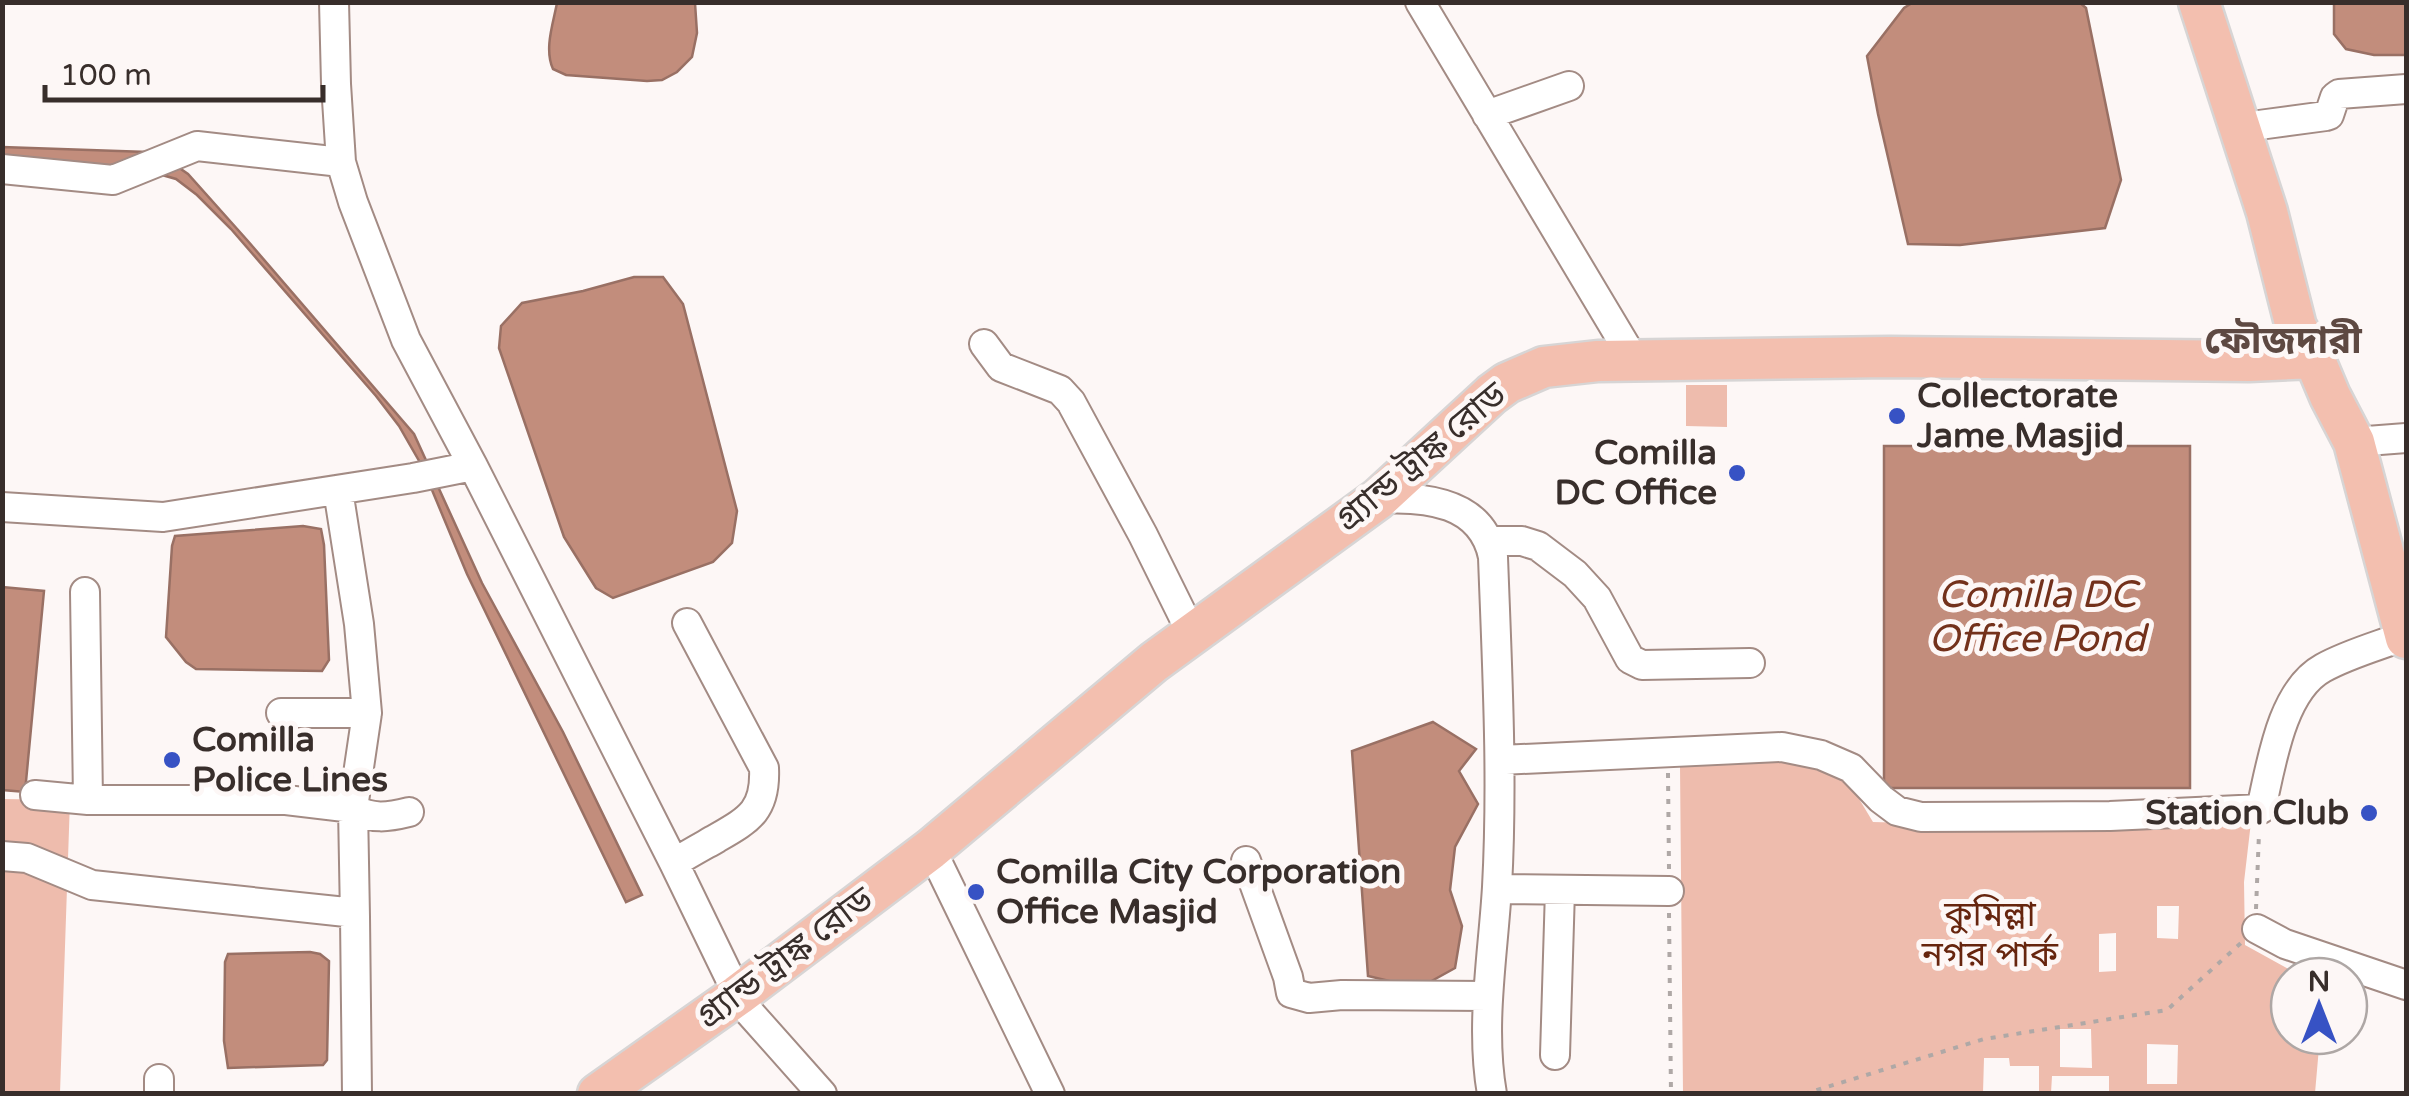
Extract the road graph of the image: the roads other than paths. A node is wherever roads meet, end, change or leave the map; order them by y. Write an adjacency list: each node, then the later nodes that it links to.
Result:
1 (334, 2): 9 (street)
2 (1420, 2): 7 (street)
3 (2199, 2): 12 (highway)
4 (2221, 2): 8 (highway)
5 (1569, 86): 7 (street)
6 (2406, 89): 8 (street)
7 (1487, 115): 13 (street)
8 (2259, 125): 12 (highway)
9 (341, 162): 10 (street); 16 (street)
10 (2, 170)
11 (984, 344): 23 (street)
12 (2314, 358): 13 (highway, গ্র্যান্ড ট্রাঙ্ক রোড); 15 (highway)
13 (1634, 360): 18 (highway, গ্র্যান্ড ট্রাঙ্ক রোড)
14 (2406, 438): 15 (street)
15 (2354, 442): 24 (highway)
16 (463, 467): 17 (street); 36 (street)
17 (338, 490): 19 (street); 26 (street)
18 (1378, 498): 20 (street); 23 (highway, গ্র্যান্ড ট্রাঙ্ক রোড)
19 (2, 508)
20 (1490, 540): 25 (street); 28 (street)
21 (85, 592): 30 (street)
22 (688, 623): 36 (street)
23 (1192, 634): 33 (highway, গ্র্যান্ড ট্রাঙ্ক রোড)
24 (2405, 637): 28 (street)
25 (1750, 663)
26 (367, 712): 27 (street); 31 (street)
27 (281, 714)
28 (1501, 760): 37 (street)
29 (35, 794): 30 (street)
30 (88, 800): 31 (street)
31 (353, 808): 32 (street); 40 (street)
32 (409, 812)
33 (931, 849): 43 (highway, গ্র্যান্ড ট্রাঙ্ক রোড); 49 (street)
34 (2, 856): 40 (street)
35 (1246, 861): 44 (street)
36 (674, 862): 43 (street)
37 (1497, 889): 38 (street); 44 (street)
38 (1560, 890): 39 (street); 45 (street)
39 (1669, 891)
40 (355, 917): 46 (street)
41 (2257, 929): 42 (street)
42 (2406, 984)
43 (738, 996): 47 (highway, গ্র্যান্ড ট্রাঙ্ক রোড); 48 (street)
44 (1488, 996): 50 (street)
45 (1554, 1056)
46 (357, 1094)
47 (598, 1094)
48 (822, 1094)
49 (1050, 1094)
50 (1492, 1094)

